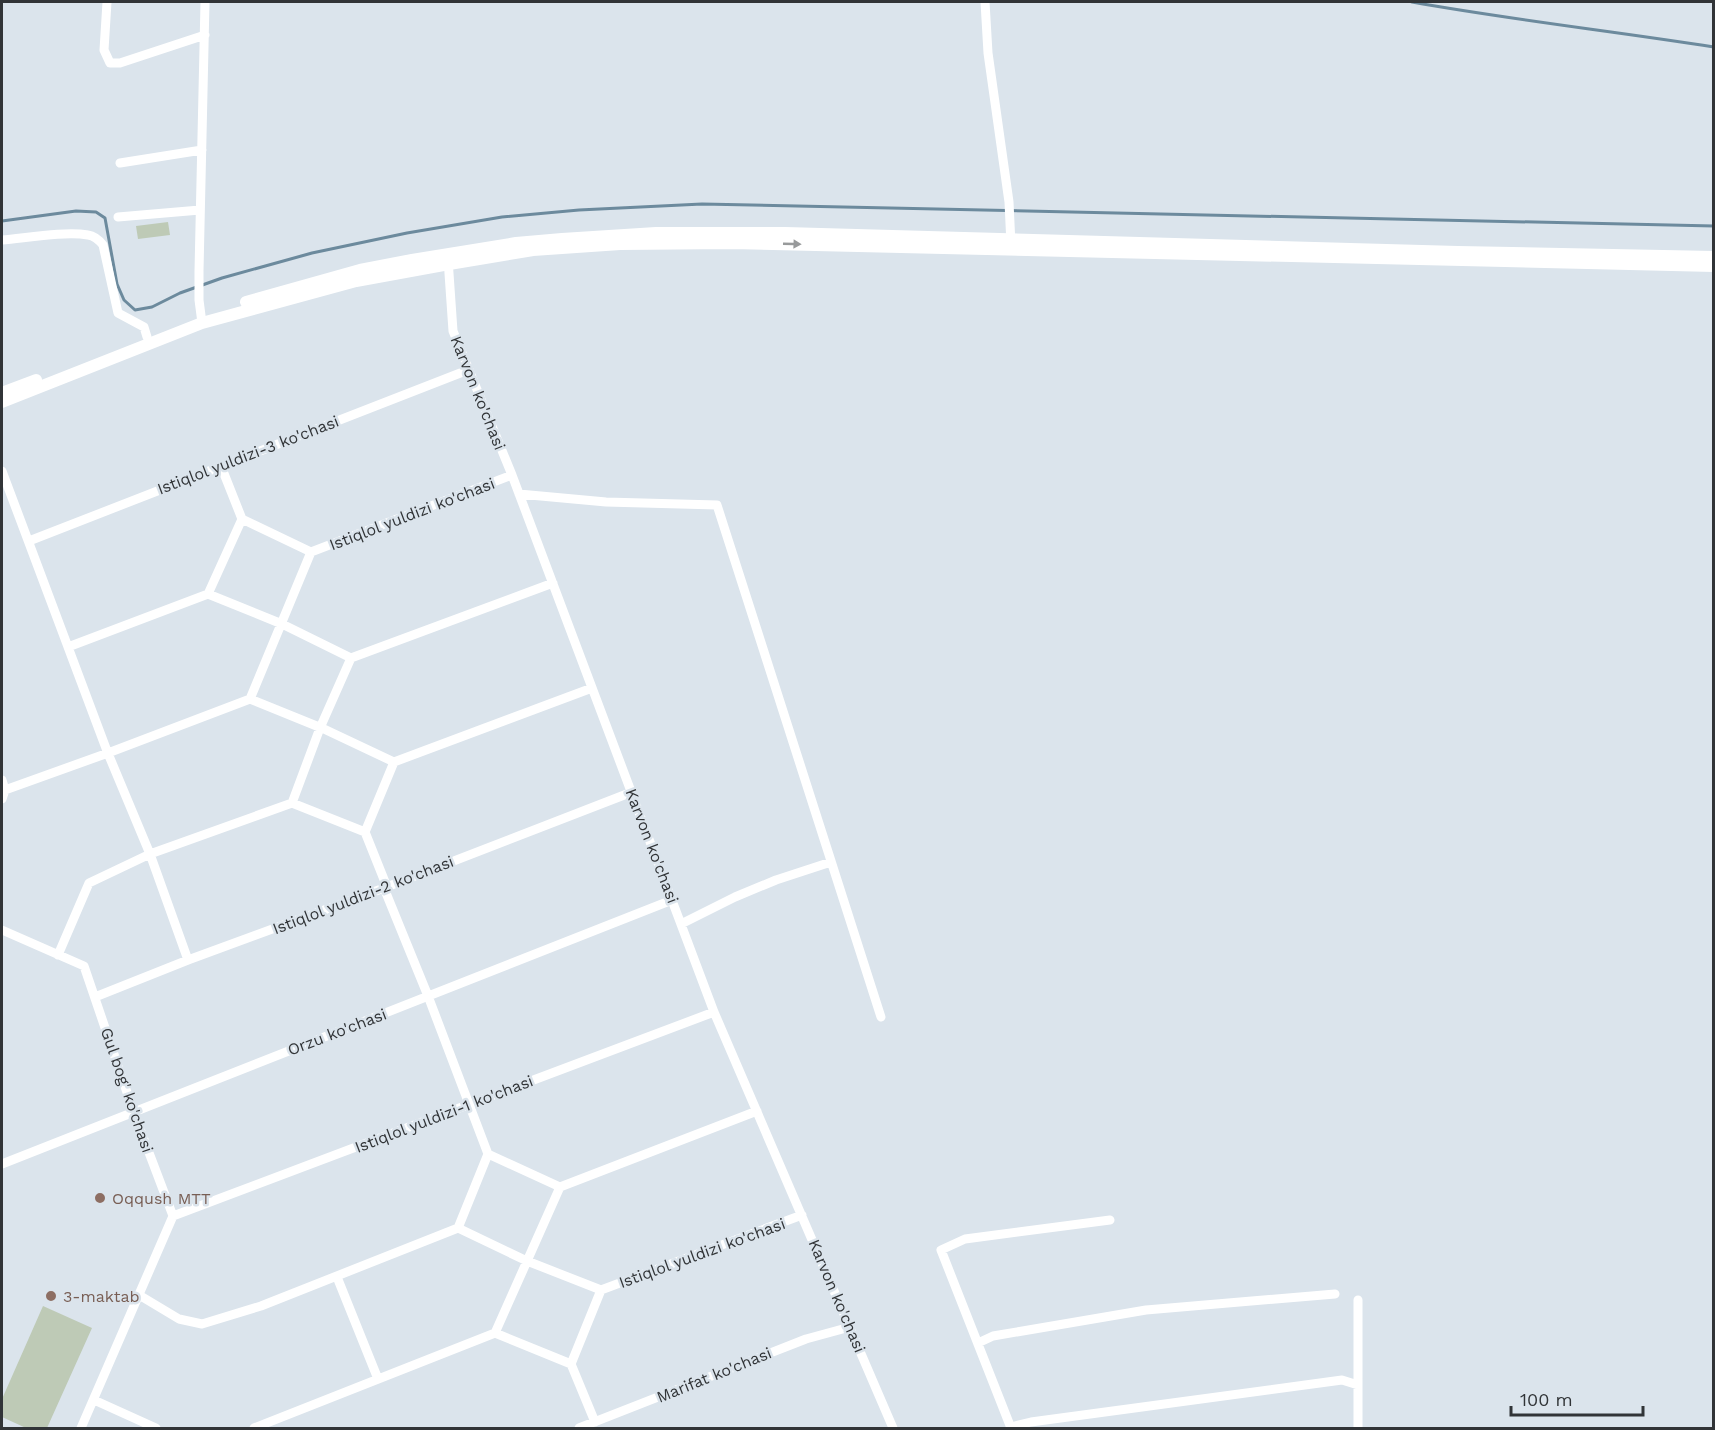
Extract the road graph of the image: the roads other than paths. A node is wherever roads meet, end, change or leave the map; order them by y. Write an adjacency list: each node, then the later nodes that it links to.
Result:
1 (107, 2): 4 (street)
2 (205, 2): 4 (street)
3 (985, 2): 10 (street)
4 (205, 35): 5 (street)
5 (202, 150): 6 (street); 7 (street)
6 (120, 163)
7 (200, 210): 8 (street); 14 (street)
8 (118, 217)
9 (2, 240): 15 (street)
10 (1011, 245): 11 (main road); 12 (main road); 13 (main road)
11 (1713, 256)
12 (448, 259): 14 (main road); 16 (street, Karvon ko'chasi)
13 (1713, 266)
14 (202, 320): 15 (main road); 18 (main road)
15 (147, 337): 17 (main road)
16 (468, 370): 19 (street, Istiqlol yuldizi-3 ko'chasi); 21 (street, Karvon ko'chasi)
17 (2, 393)
18 (2, 402)
19 (221, 466): 23 (street); 24 (street, Istiqlol yuldizi-3 ko'chasi)
20 (2, 471): 24 (street)
21 (512, 475): 22 (street, Karvon ko'chasi); 25 (street, Istiqlol yuldizi ko'chasi)
22 (519, 494): 26 (street, Karvon ko'chasi); 42 (street)
23 (242, 519): 25 (street); 27 (street)
24 (28, 540): 29 (street)
25 (311, 552): 28 (street)
26 (553, 583): 30 (street); 31 (street, Karvon ko'chasi)
27 (208, 594): 28 (street); 29 (street)
28 (282, 624): 30 (street); 32 (street)
29 (68, 647): 34 (street)
30 (351, 658): 33 (street)
31 (592, 688): 35 (street); 37 (street, Karvon ko'chasi)
32 (250, 699): 33 (street); 34 (street)
33 (321, 728): 35 (street); 39 (street)
34 (108, 753): 38 (street); 41 (street)
35 (394, 762): 40 (street)
36 (2, 780): 38 (street)
37 (632, 792): 43 (street, Istiqlol yuldizi-2 ko'chasi); 44 (street, Karvon ko'chasi)
38 (4, 795)
39 (292, 803): 40 (street); 41 (street)
40 (365, 832): 43 (street)
41 (150, 855): 47 (street); 48 (street)
42 (831, 862): 45 (street); 52 (street)
43 (385, 887): 48 (street, Istiqlol yuldizi-2 ko'chasi); 49 (street)
44 (672, 900): 45 (street, Karvon ko'chasi); 49 (street, Orzu ko'chasi)
45 (681, 924): 51 (street, Karvon ko'chasi)
46 (2, 930): 47 (street, Gul bog' ko'chasi)
47 (58, 955): 50 (street, Gul bog' ko'chasi)
48 (188, 960): 50 (street, Istiqlol yuldizi-2 ko'chasi)
49 (428, 996): 53 (street); 55 (street, Orzu ko'chasi)
50 (95, 997): 55 (street, Gul bog' ko'chasi)
51 (714, 1012): 53 (street, Istiqlol yuldizi-1 ko'chasi); 54 (street, Karvon ko'chasi)
52 (881, 1017)
53 (468, 1104): 56 (street); 60 (street, Istiqlol yuldizi-1 ko'chasi)
54 (757, 1111): 58 (street); 59 (street, Karvon ko'chasi)
55 (134, 1113): 57 (street, Orzu ko'chasi); 60 (street, Gul bog' ko'chasi)
56 (488, 1154): 58 (street); 62 (street)
57 (2, 1164)
58 (560, 1187): 63 (street)
59 (802, 1215): 65 (street, Istiqlol yuldizi ko'chasi); 69 (street, Karvon ko'chasi)
60 (173, 1216): 67 (street)
61 (1110, 1220): 71 (street)
62 (458, 1228): 63 (street); 64 (street)
63 (527, 1261): 65 (street); 70 (street)
64 (337, 1277): 67 (street); 73 (street)
65 (601, 1290): 72 (street)
66 (1335, 1294): 71 (street)
67 (139, 1295): 75 (street)
68 (1358, 1300): 74 (street)
69 (850, 1328): 76 (street, Marifat ko'chasi); 81 (street, Karvon ko'chasi)
70 (495, 1333): 72 (street); 73 (street)
71 (978, 1343): 82 (street)
72 (571, 1364): 76 (street)
73 (378, 1379): 79 (street)
74 (1358, 1385): 82 (street); 83 (street)
75 (93, 1400): 77 (street); 78 (street)
76 (595, 1422): 80 (street, Marifat ko'chasi)
77 (81, 1428)
78 (156, 1428)
79 (254, 1428)
80 (579, 1428)
81 (893, 1428)
82 (1011, 1428)
83 (1358, 1428)

